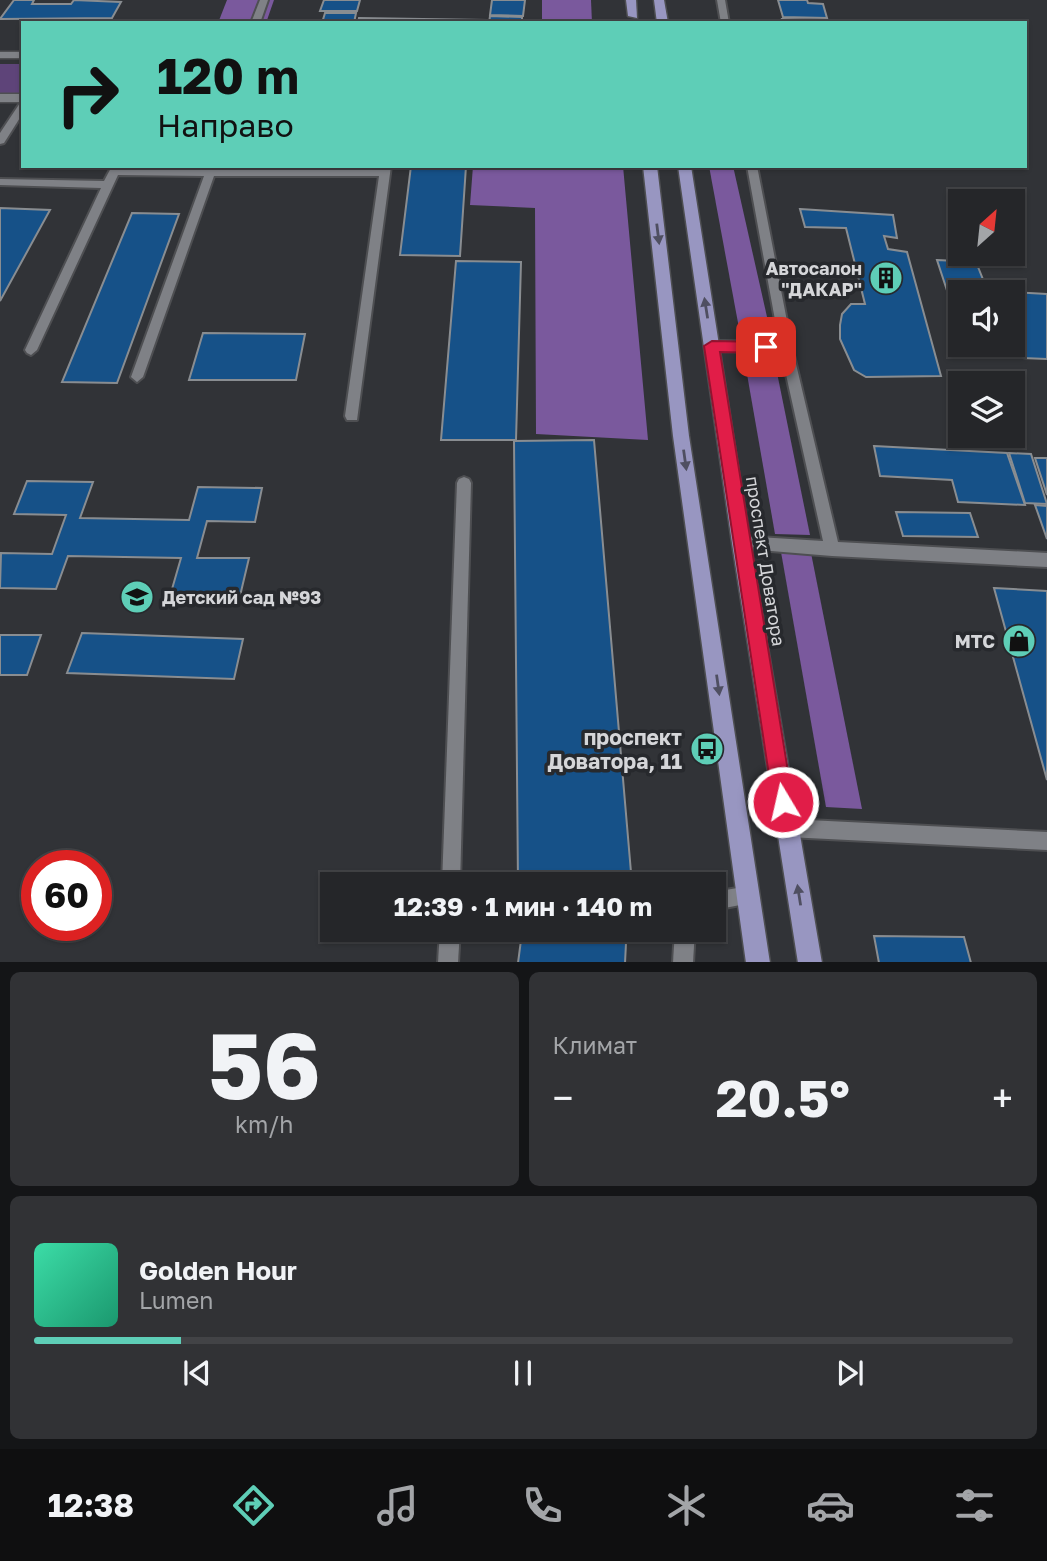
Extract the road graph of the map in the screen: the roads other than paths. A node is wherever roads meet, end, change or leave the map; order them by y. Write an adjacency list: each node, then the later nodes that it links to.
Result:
1 (264, 0): 6 (lane)
2 (631, 0): 5 (main road)
3 (659, 0): 7 (main road)
4 (721, 0): 8 (lane)
5 (633, 16)
6 (257, 21)
7 (663, 21)
8 (725, 21)
9 (0, 55): 10 (street)
10 (21, 55)
11 (0, 98): 12 (street)
12 (21, 98)
13 (21, 108): 14 (lane)
14 (0, 141)
15 (650, 168): 35 (main road, one-way to 35)
16 (684, 168): 23 (main road, проспект Доватора, one-way to 16)
17 (752, 168): 24 (lane)
18 (115, 169): 20 (lane); 22 (lane)
19 (385, 170): 20 (lane); 27 (lane)
20 (210, 173): 26 (lane)
21 (0, 182): 22 (lane)
22 (108, 185): 25 (lane)
23 (712, 346): 24 (lane); 29 (main road, проспект Доватора)
24 (786, 347): 30 (lane)
25 (31, 350)
26 (137, 377)
27 (352, 416)
28 (464, 483): 34 (lane)
29 (741, 543): 30 (lane); 32 (main road, проспект Доватора)
30 (832, 549): 31 (lane)
31 (1047, 560)
32 (788, 828): 33 (lane); 42 (main road, проспект Доватора, one-way to 32)
33 (1047, 841)
34 (451, 872)
35 (749, 895): 36 (lane); 41 (main road)
36 (726, 899)
37 (449, 942): 39 (lane)
38 (684, 942): 40 (lane)
39 (448, 962)
40 (683, 962)
41 (758, 962)
42 (810, 962)

